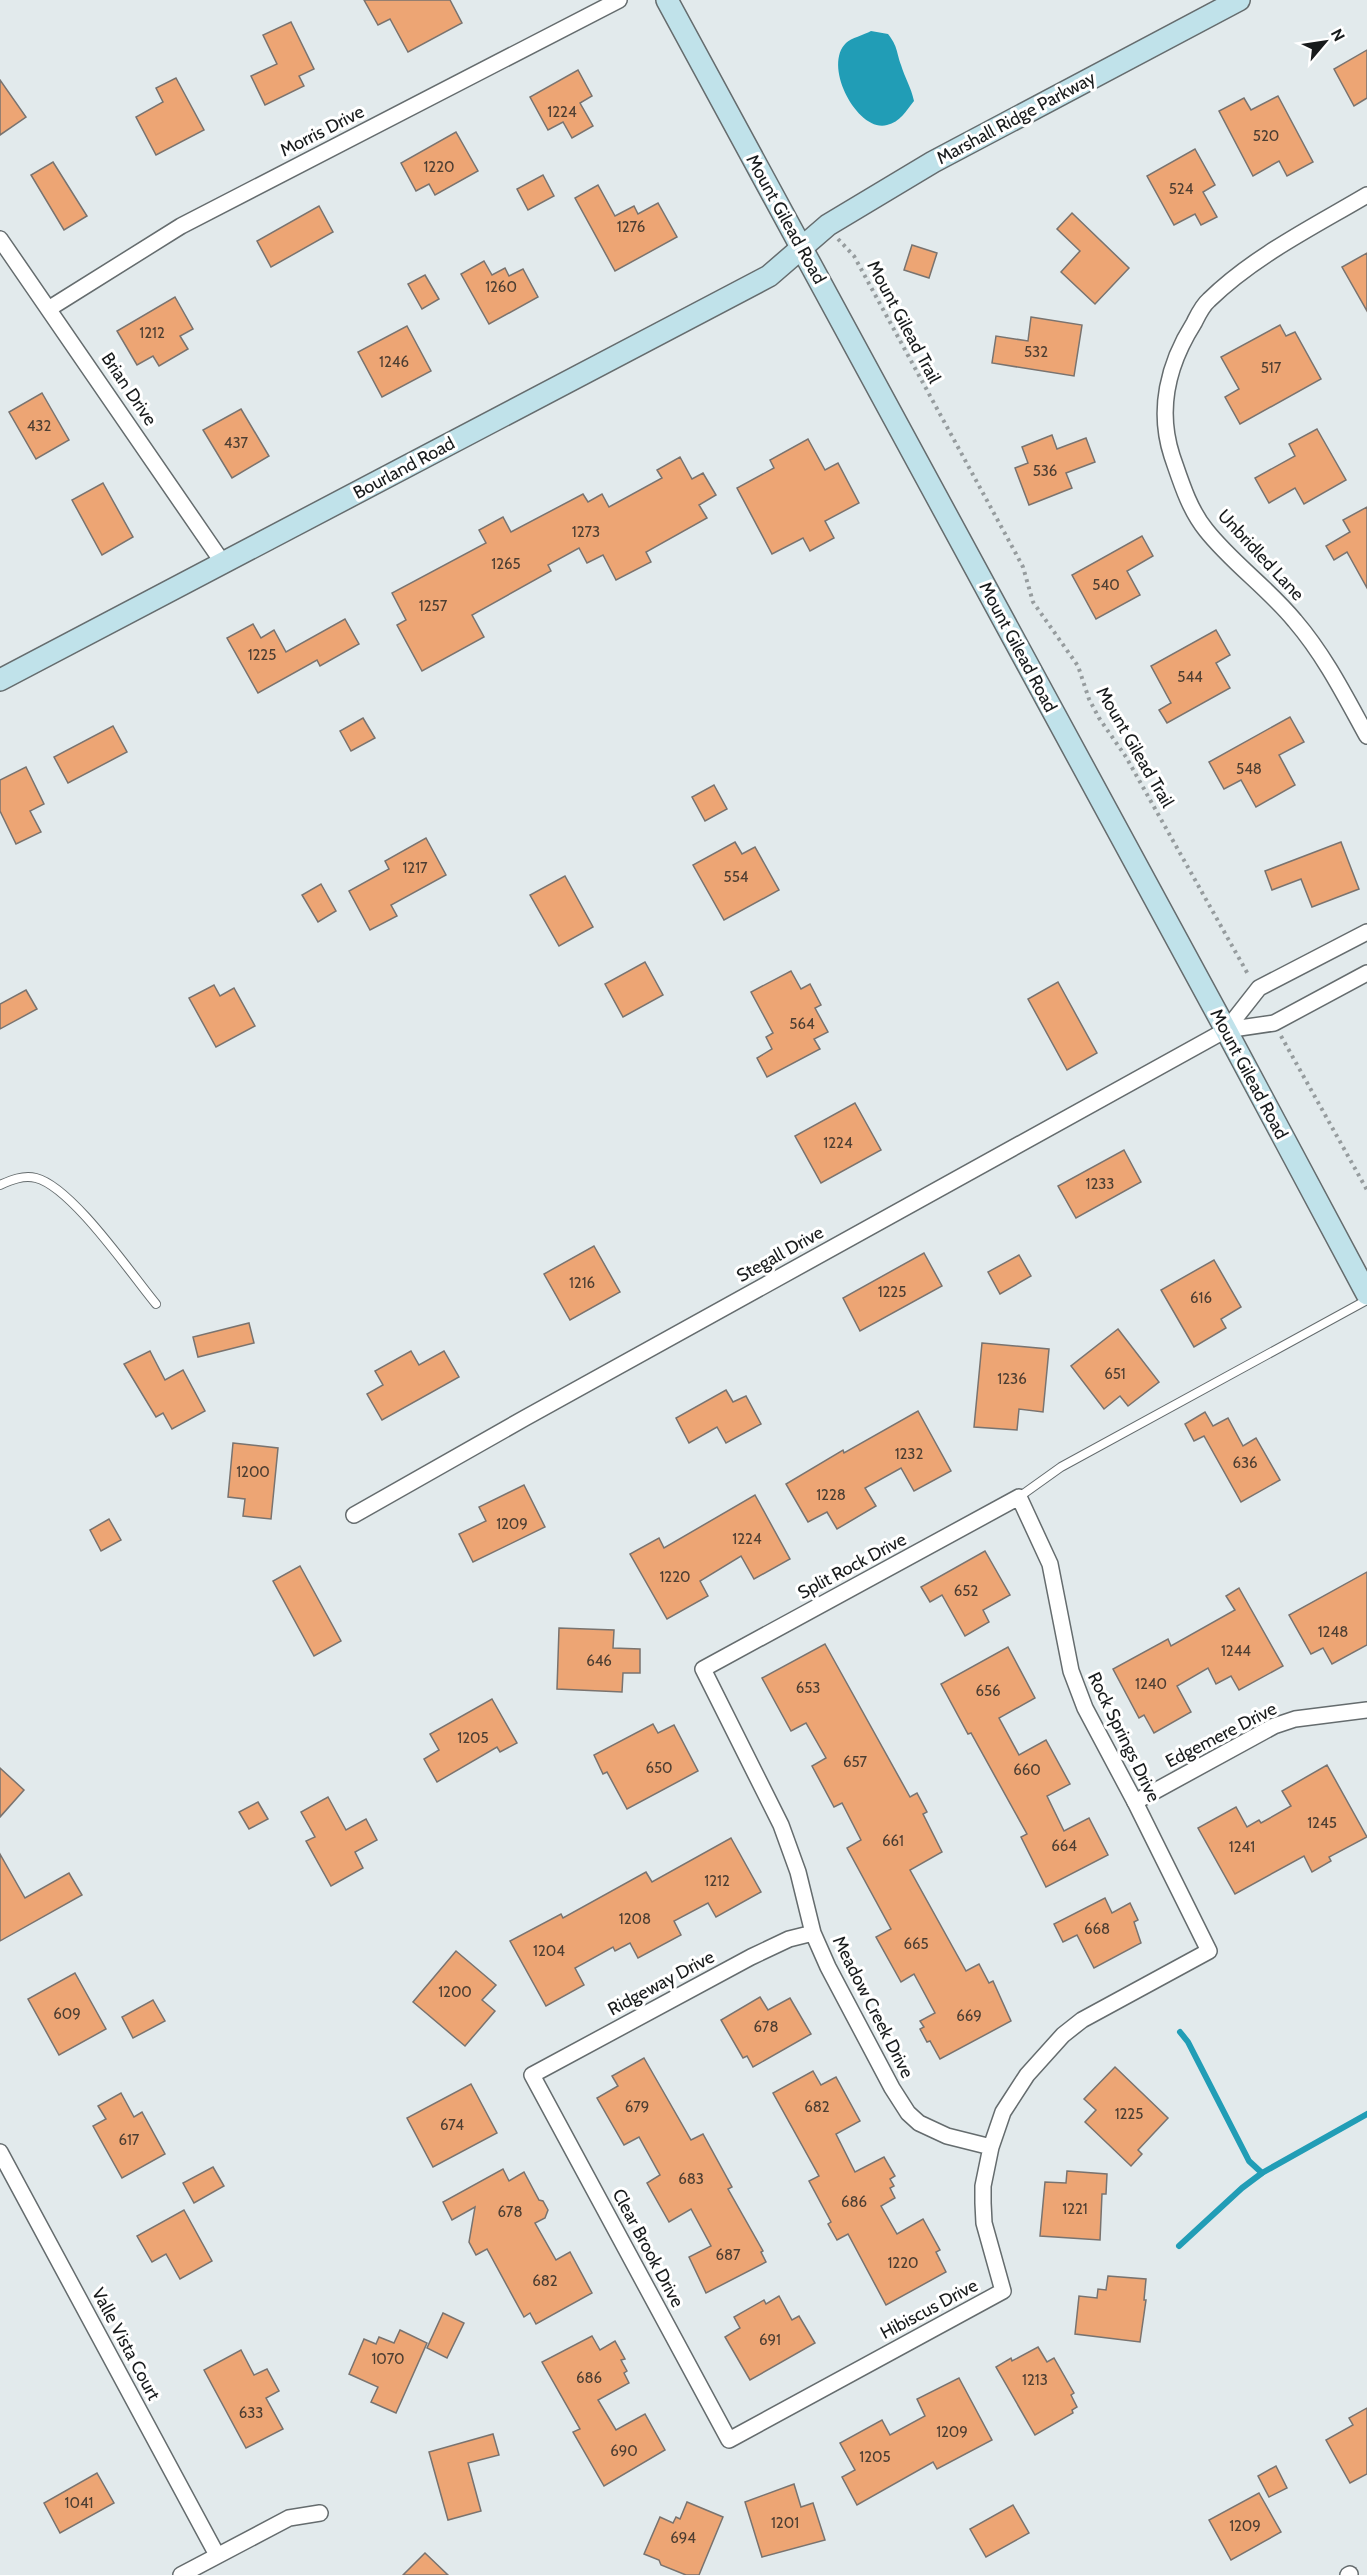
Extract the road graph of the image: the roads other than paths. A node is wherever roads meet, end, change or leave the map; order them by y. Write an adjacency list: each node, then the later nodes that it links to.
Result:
1 (619, 0): 7 (street, Morris Drive)
2 (667, 0): 6 (street, Mount Gilead Road)
3 (1239, 0): 6 (street, Marshall Ridge Parkway)
4 (1367, 195): 10 (street, Unbridled Lane)
5 (0, 238): 7 (street, Brian Drive)
6 (802, 248): 8 (street, Bourland Road); 13 (street, Mount Gilead Road)
7 (50, 308): 8 (street, Brian Drive)
8 (223, 563): 9 (street, Bourland Road)
9 (0, 680)
10 (1367, 736)
11 (1367, 932): 13 (street)
12 (1367, 973): 13 (street)
13 (1226, 1030): 15 (street, Mount Gilead Road); 19 (street, Stegall Drive)
14 (0, 1185): 17 (lane)
15 (1367, 1294)
16 (1367, 1300): 18 (lane)
17 (156, 1304)
18 (1019, 1497): 20 (street, Split Rock Drive); 22 (street, Rock Springs Drive)
19 (354, 1515)
20 (703, 1669): 23 (street, Meadow Creek Drive)
21 (1366, 1712): 22 (street, Edgemere Drive)
22 (1135, 1802): 24 (street, Rock Springs Drive)
23 (813, 1933): 25 (street, Ridgeway Drive); 26 (street, Meadow Creek Drive)
24 (1209, 1951): 26 (street, Hibiscus Drive)
25 (532, 2075): 28 (street, Clear Brook Drive)
26 (991, 2147): 28 (street, Hibiscus Drive)
27 (0, 2152): 30 (street, Valle Vista Court)
28 (729, 2440)
29 (320, 2513): 30 (street)
30 (218, 2555): 31 (street)
31 (181, 2575)

